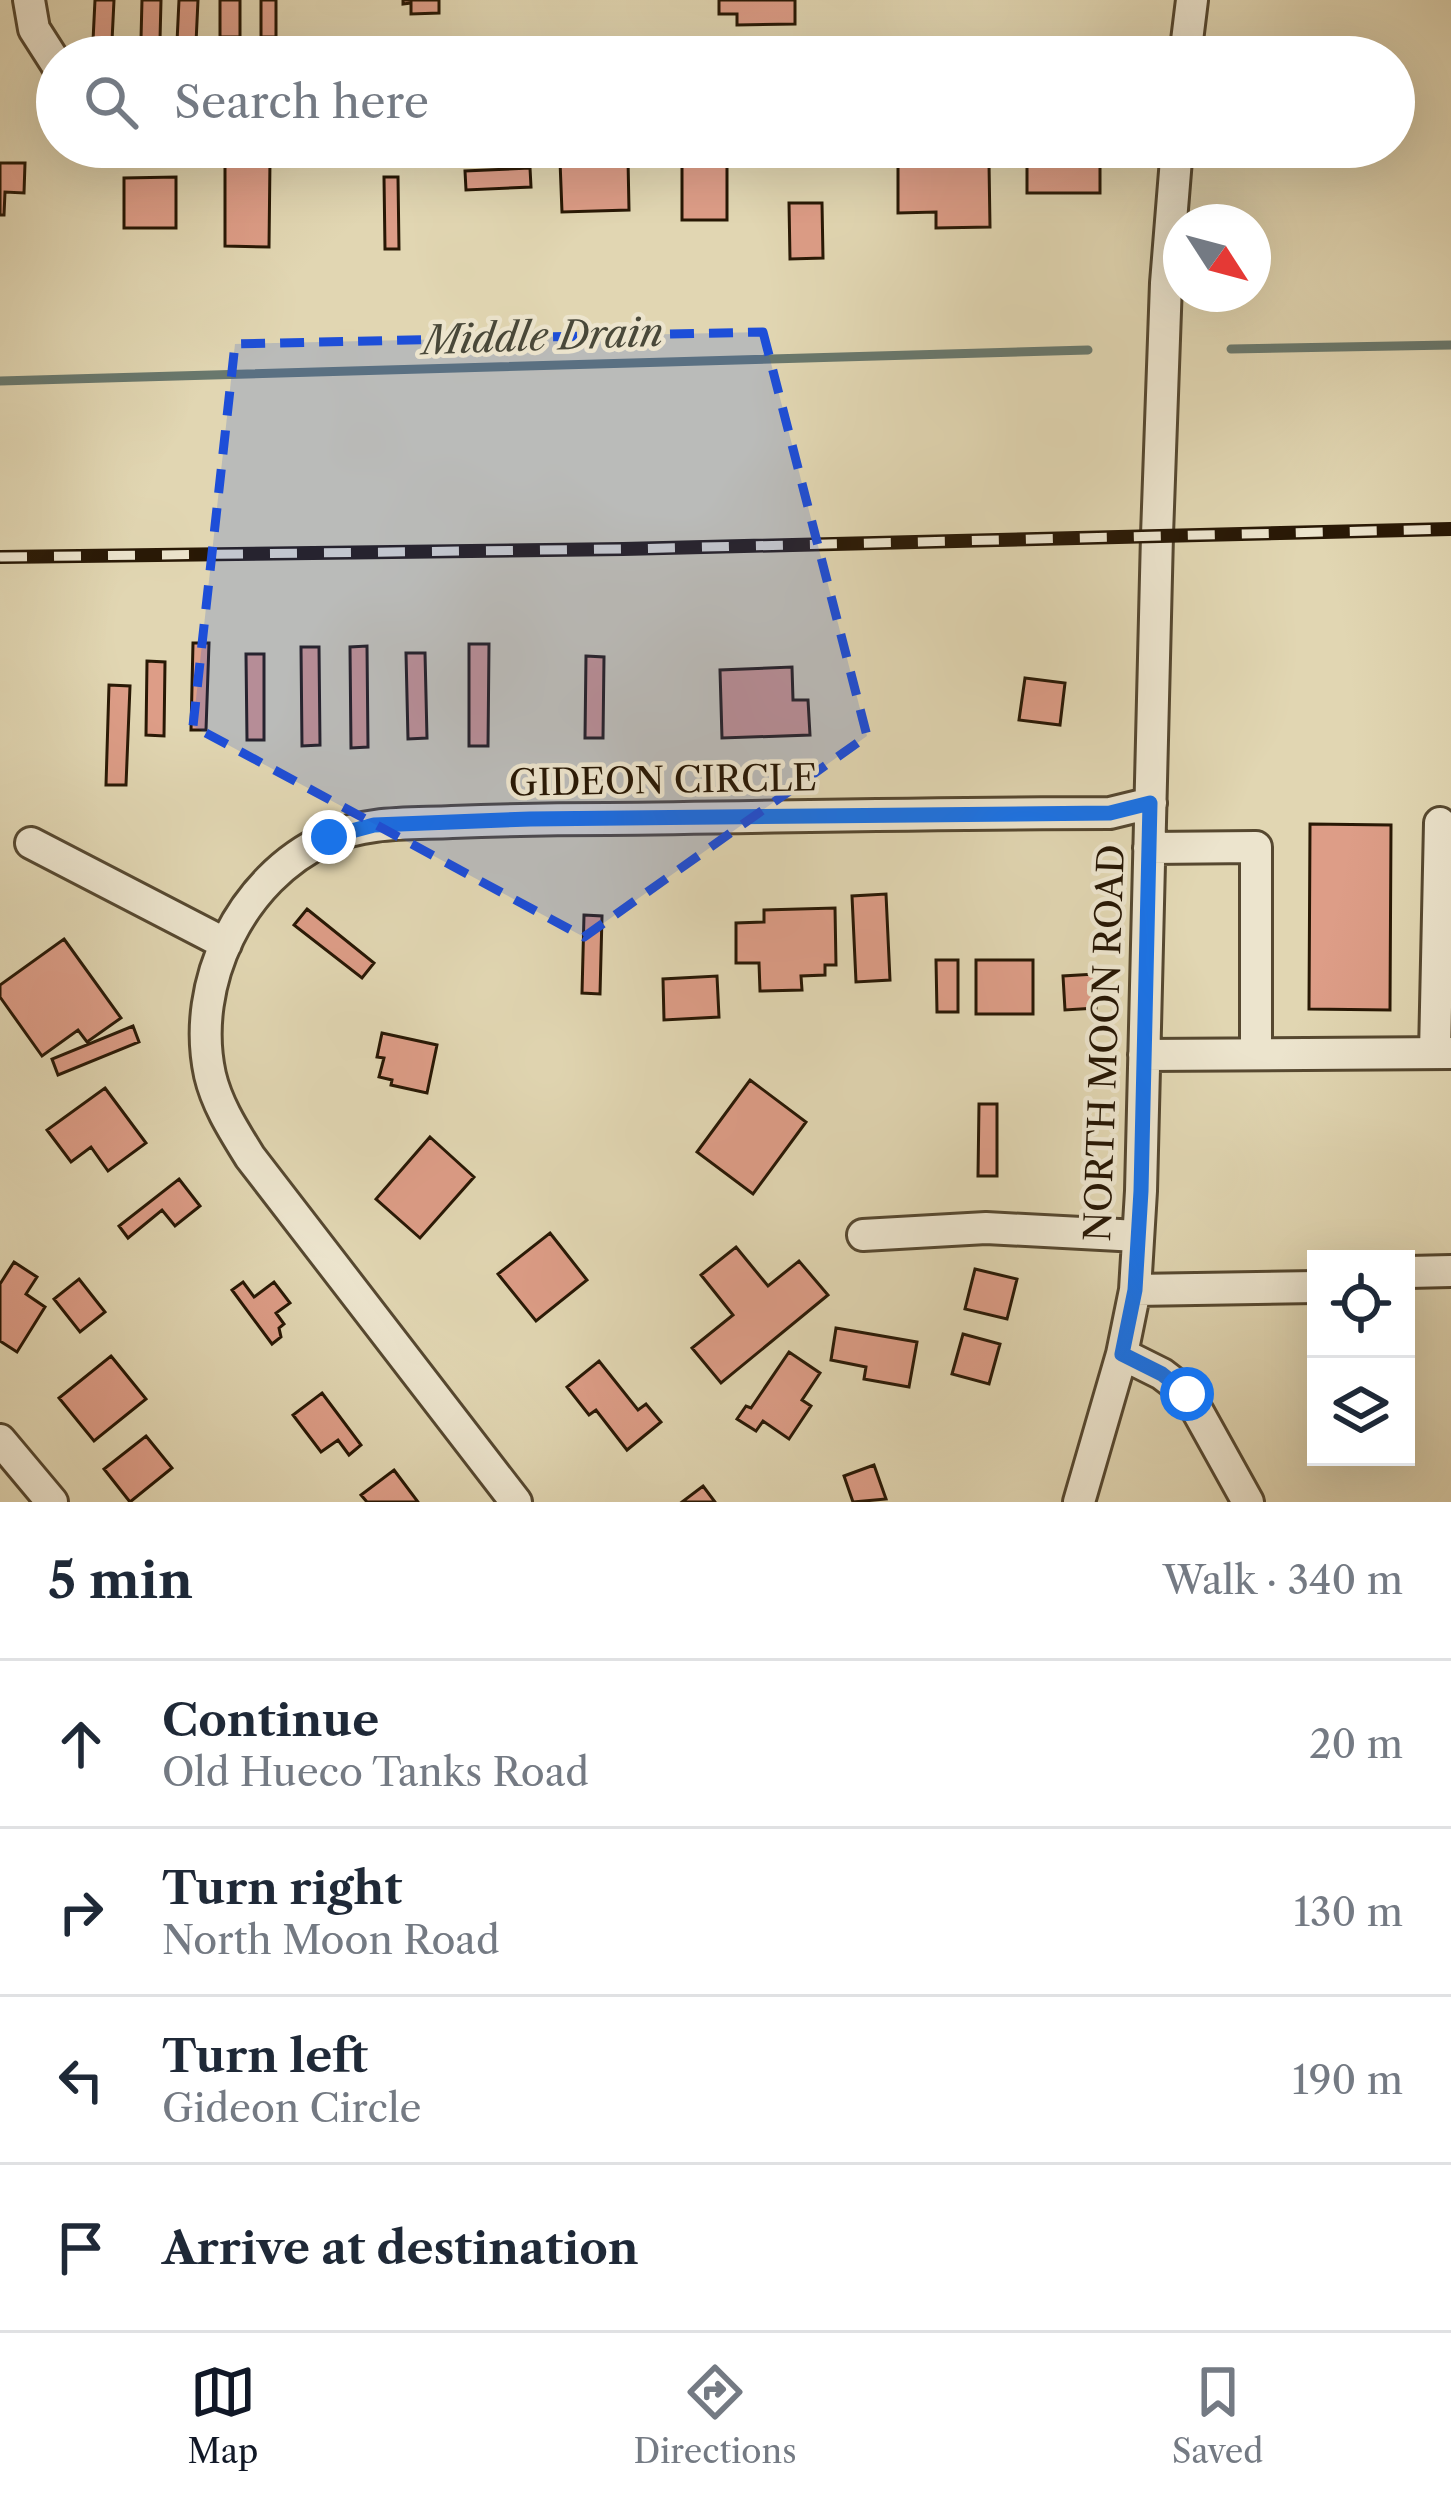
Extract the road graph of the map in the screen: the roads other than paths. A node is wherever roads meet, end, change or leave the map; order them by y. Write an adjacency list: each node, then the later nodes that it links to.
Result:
1 (29, 0): 3 (street)
2 (1192, 0): 4 (street)
3 (38, 36)
4 (1188, 36)
5 (1175, 168): 6 (street, NORTH MOON ROAD)
6 (1150, 803): 9 (street, NORTH MOON ROAD); 10 (street, GIDEON CIRCLE)
7 (1440, 823): 11 (street)
8 (31, 843): 10 (street)
9 (1149, 848): 12 (street); 13 (street, NORTH MOON ROAD)
10 (226, 944): 23 (street, GIDEON CIRCLE)
11 (1443, 1053): 12 (street)
12 (1256, 1054): 13 (street)
13 (1144, 1055): 15 (street, NORTH MOON ROAD)
14 (863, 1235): 15 (street)
15 (1138, 1236): 19 (street, NORTH MOON ROAD)
16 (1451, 1271): 17 (street)
17 (1415, 1272)
18 (1307, 1287): 19 (street)
19 (1135, 1290): 20 (street, NORTH MOON ROAD)
20 (1122, 1354): 24 (street, NORTH MOON ROAD); 25 (street)
21 (0, 1440): 22 (street)
22 (52, 1502)
23 (516, 1502)
24 (1078, 1502)
25 (1248, 1502)

